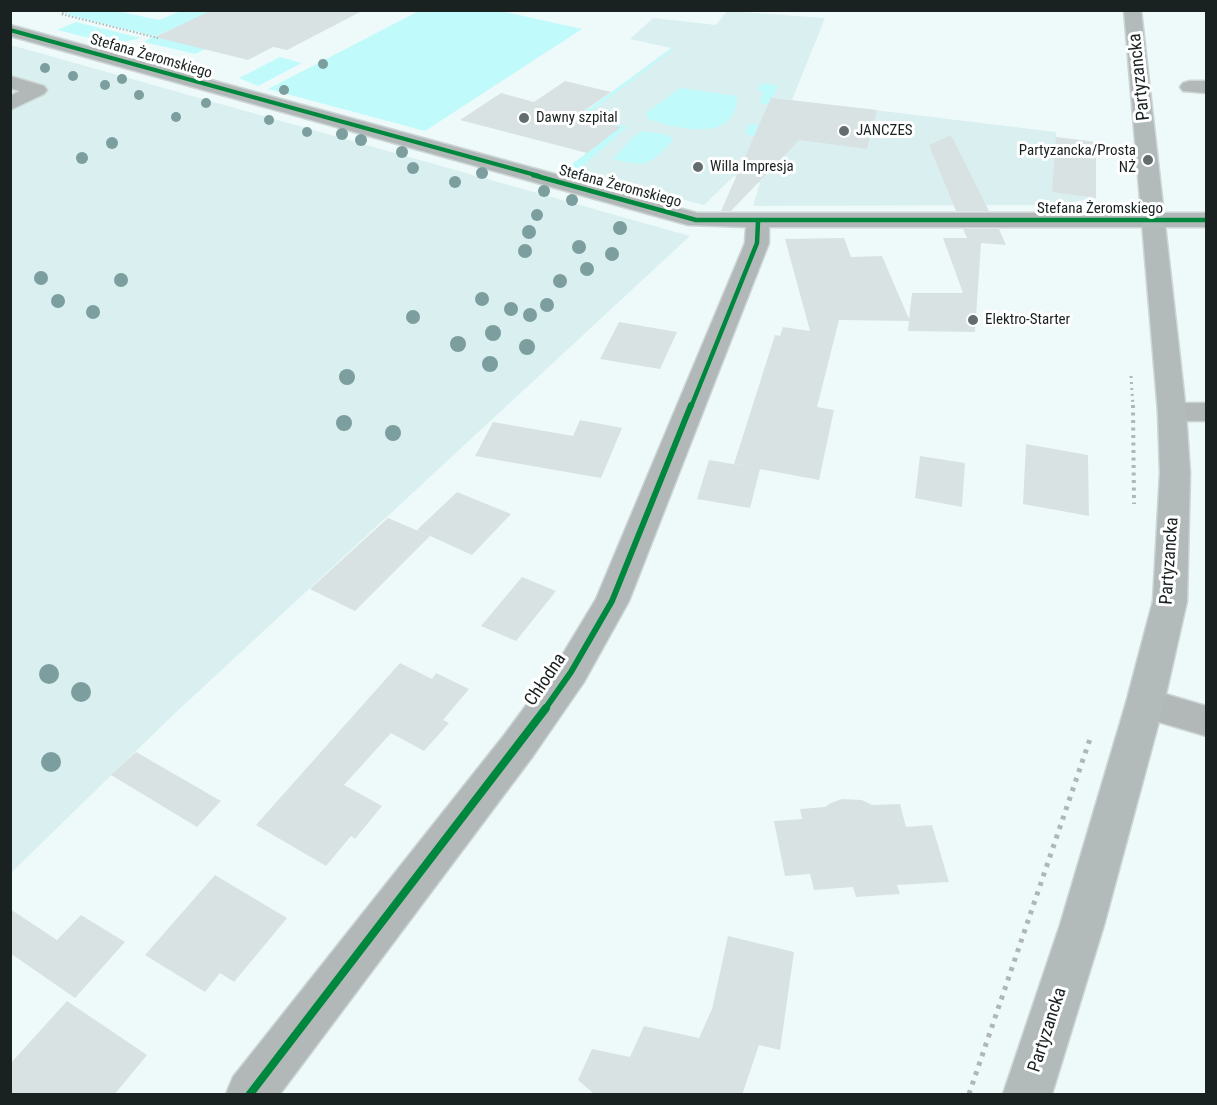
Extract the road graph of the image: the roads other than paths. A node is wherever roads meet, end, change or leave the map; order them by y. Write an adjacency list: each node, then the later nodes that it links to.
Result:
1 (1132, 10): 5 (main road, Partyzancka)
2 (14, 34): 7 (street, Stefana Żeromskiego)
3 (10, 82): 4 (street)
4 (10, 104)
5 (1153, 220): 6 (street, Stefana Żeromskiego); 7 (street, Stefana Żeromskiego); 8 (main road, Partyzancka)
6 (1206, 220)
7 (758, 222): 12 (street, Chłodna)
8 (1172, 412): 9 (street); 10 (main road, Partyzancka)
9 (1206, 412)
10 (1144, 703): 11 (street); 13 (main road, Partyzancka)
11 (1206, 721)
12 (250, 1095)
13 (1027, 1095)

